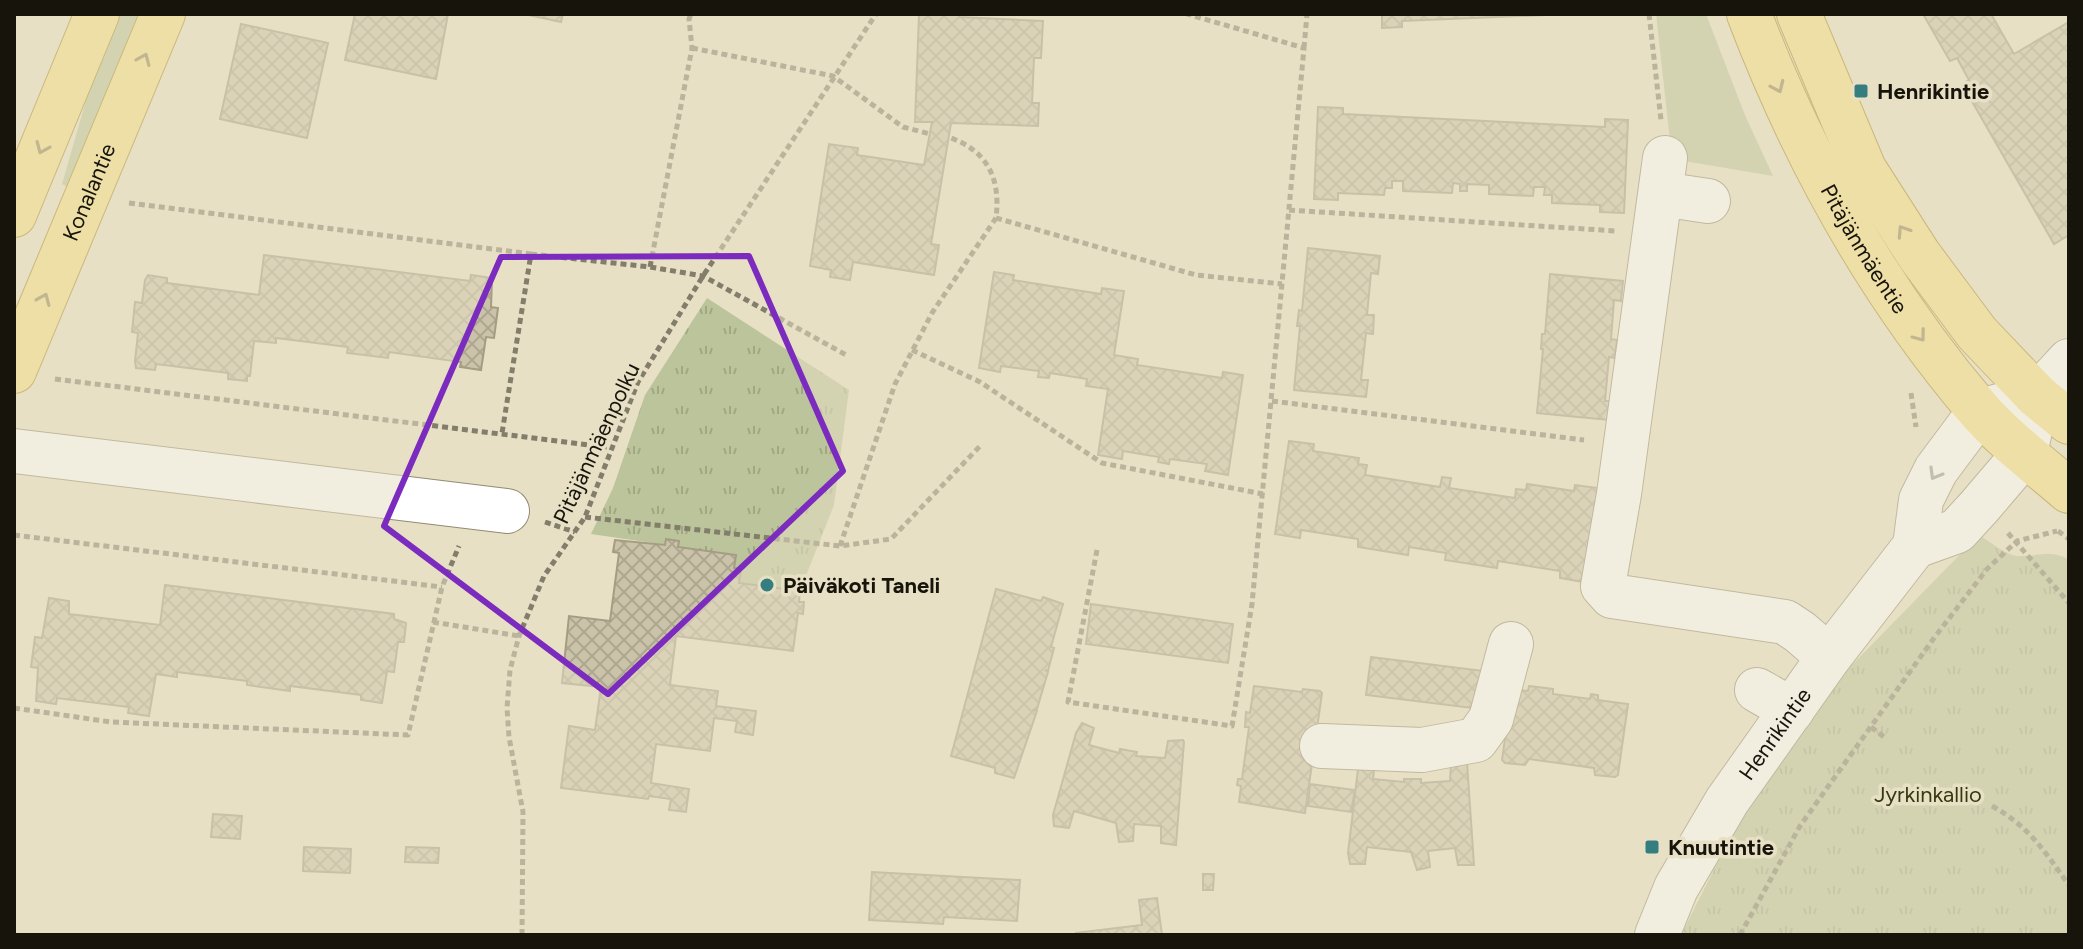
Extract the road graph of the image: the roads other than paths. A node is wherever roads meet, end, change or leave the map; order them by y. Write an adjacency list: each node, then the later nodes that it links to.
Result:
1 (97, 14): 6 (main road, one-way to 6)
2 (163, 14): 8 (main road, Konalantie, one-way to 2)
3 (1749, 14): 10 (main road, Pitäjänmäentie, one-way to 10)
4 (1799, 14): 9 (main road, Pitäjänmäentie, one-way to 4)
5 (1708, 201): 17 (street)
6 (14, 215)
7 (2069, 361): 9 (street)
8 (29, 374)
9 (2053, 409): 10 (street); 12 (street)
10 (1980, 411): 12 (main road, Pitäjänmäentie); 15 (street, one-way to 15)
11 (14, 451): 13 (street)
12 (2025, 453): 14 (main road, Pitäjänmäentie); 15 (street)
13 (491, 509)
14 (2063, 511)
15 (1915, 546): 17 (street, Henrikintie)
16 (1511, 644): 18 (street)
17 (1829, 657): 19 (street, Henrikintie)
18 (1322, 746)
19 (1657, 935)

